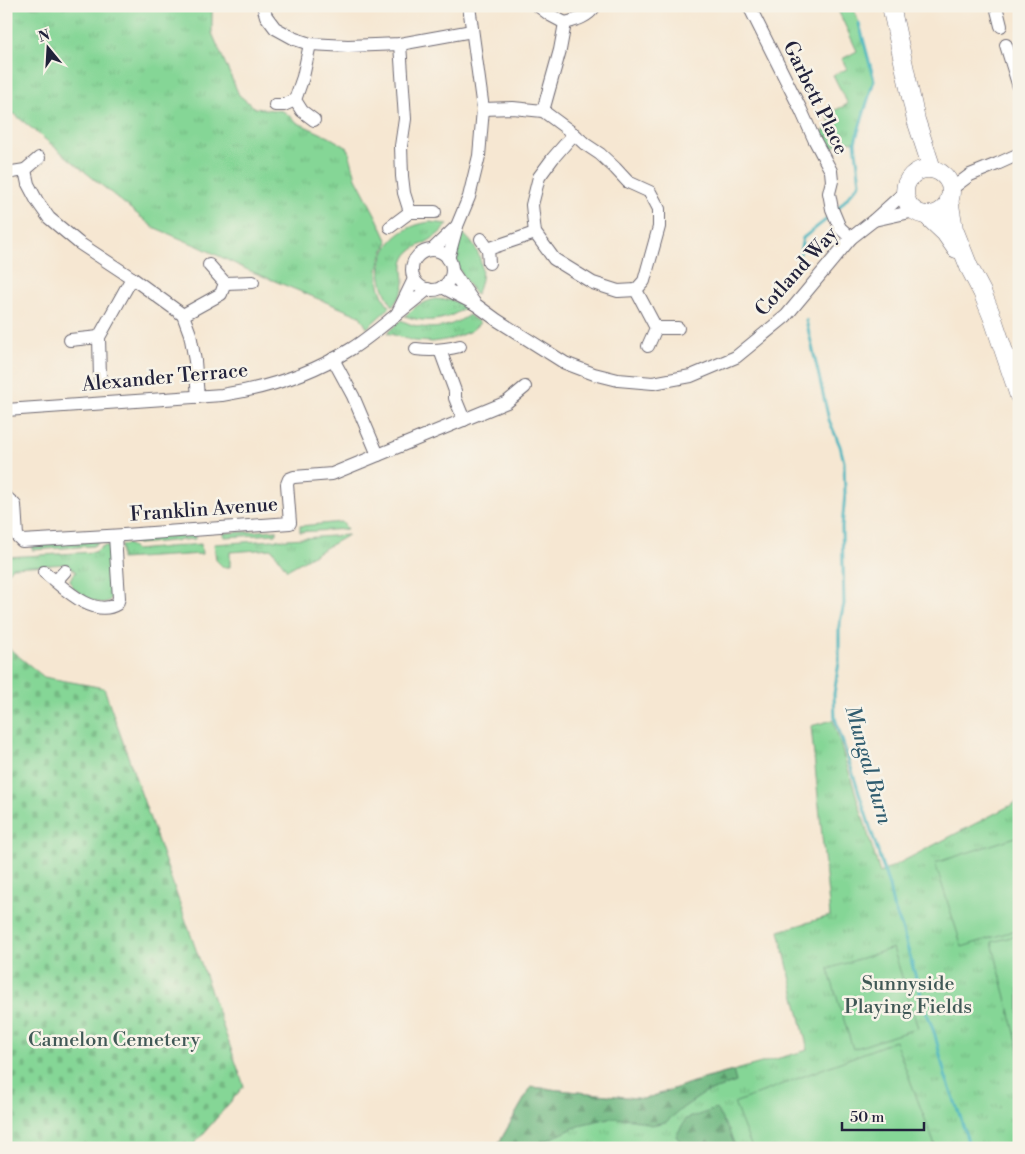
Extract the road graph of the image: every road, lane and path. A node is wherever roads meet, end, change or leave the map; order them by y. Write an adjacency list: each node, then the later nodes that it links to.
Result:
1 (263, 6): 11 (street)
2 (468, 6): 10 (street)
3 (538, 6): 8 (street)
4 (595, 6): 8 (street)
5 (749, 6): 35 (street, Garbett Place)
6 (890, 6): 24 (main road)
7 (996, 6): 9 (street)
8 (565, 23): 18 (street)
9 (1001, 26)
10 (472, 31): 12 (street); 17 (street)
11 (310, 44): 12 (street); 15 (street)
12 (400, 44): 28 (street)
13 (1006, 45): 14 (street)
14 (1019, 87)
15 (295, 100): 16 (street); 19 (street)
16 (276, 105)
17 (483, 109): 18 (street); 33 (street)
18 (543, 111): 20 (street)
19 (314, 120)
20 (574, 134): 34 (street); 47 (street)
21 (1019, 154): 27 (street)
22 (39, 158): 23 (street)
23 (25, 170): 25 (street); 41 (street)
24 (924, 170): 26 (main road); 27 (main road)
25 (6, 173)
26 (905, 192): 30 (main road); 31 (street, Cotland Way)
27 (950, 194): 30 (main road); 40 (main road)
28 (410, 212): 29 (street); 32 (street)
29 (435, 212)
30 (921, 213): 31 (street, Cotland Way); 40 (main road)
31 (874, 220): 35 (street, Cotland Way)
32 (390, 226)
33 (457, 226): 36 (street); 39 (street)
34 (535, 233): 37 (street); 47 (street)
35 (851, 238): 48 (street, Cotland Way)
36 (432, 250): 39 (street); 42 (street)
37 (488, 263)
38 (210, 265): 44 (street)
39 (450, 265): 45 (street); 48 (street, Cotland Way)
40 (969, 267): 62 (main road)
41 (132, 278): 50 (street); 53 (street)
42 (414, 279): 46 (street); 49 (street)
43 (253, 282): 44 (street)
44 (225, 283): 50 (street)
45 (442, 287): 46 (street); 48 (street, Cotland Way)
46 (428, 289): 49 (street, Alexander Terrace)
47 (636, 290): 51 (street)
48 (475, 304)
49 (397, 314): 59 (street, Alexander Terrace)
50 (183, 316): 63 (street)
51 (656, 328): 52 (street); 56 (street)
52 (678, 328)
53 (99, 337): 54 (street); 60 (street)
54 (70, 340)
55 (460, 346): 58 (street)
56 (648, 346)
57 (416, 350): 58 (street)
58 (440, 350): 65 (street)
59 (333, 359): 63 (street, Alexander Terrace); 66 (street)
60 (100, 379)
61 (525, 387): 65 (street, Franklin Avenue)
62 (1019, 396)
63 (198, 397): 64 (street, Alexander Terrace)
64 (6, 410)
65 (464, 420): 66 (street, Franklin Avenue)
66 (378, 455): 68 (street, Franklin Avenue)
67 (6, 497): 68 (street, Franklin Avenue)
68 (115, 536): 71 (street)
69 (65, 571): 71 (street)
70 (44, 572): 71 (street)
71 (56, 581)

